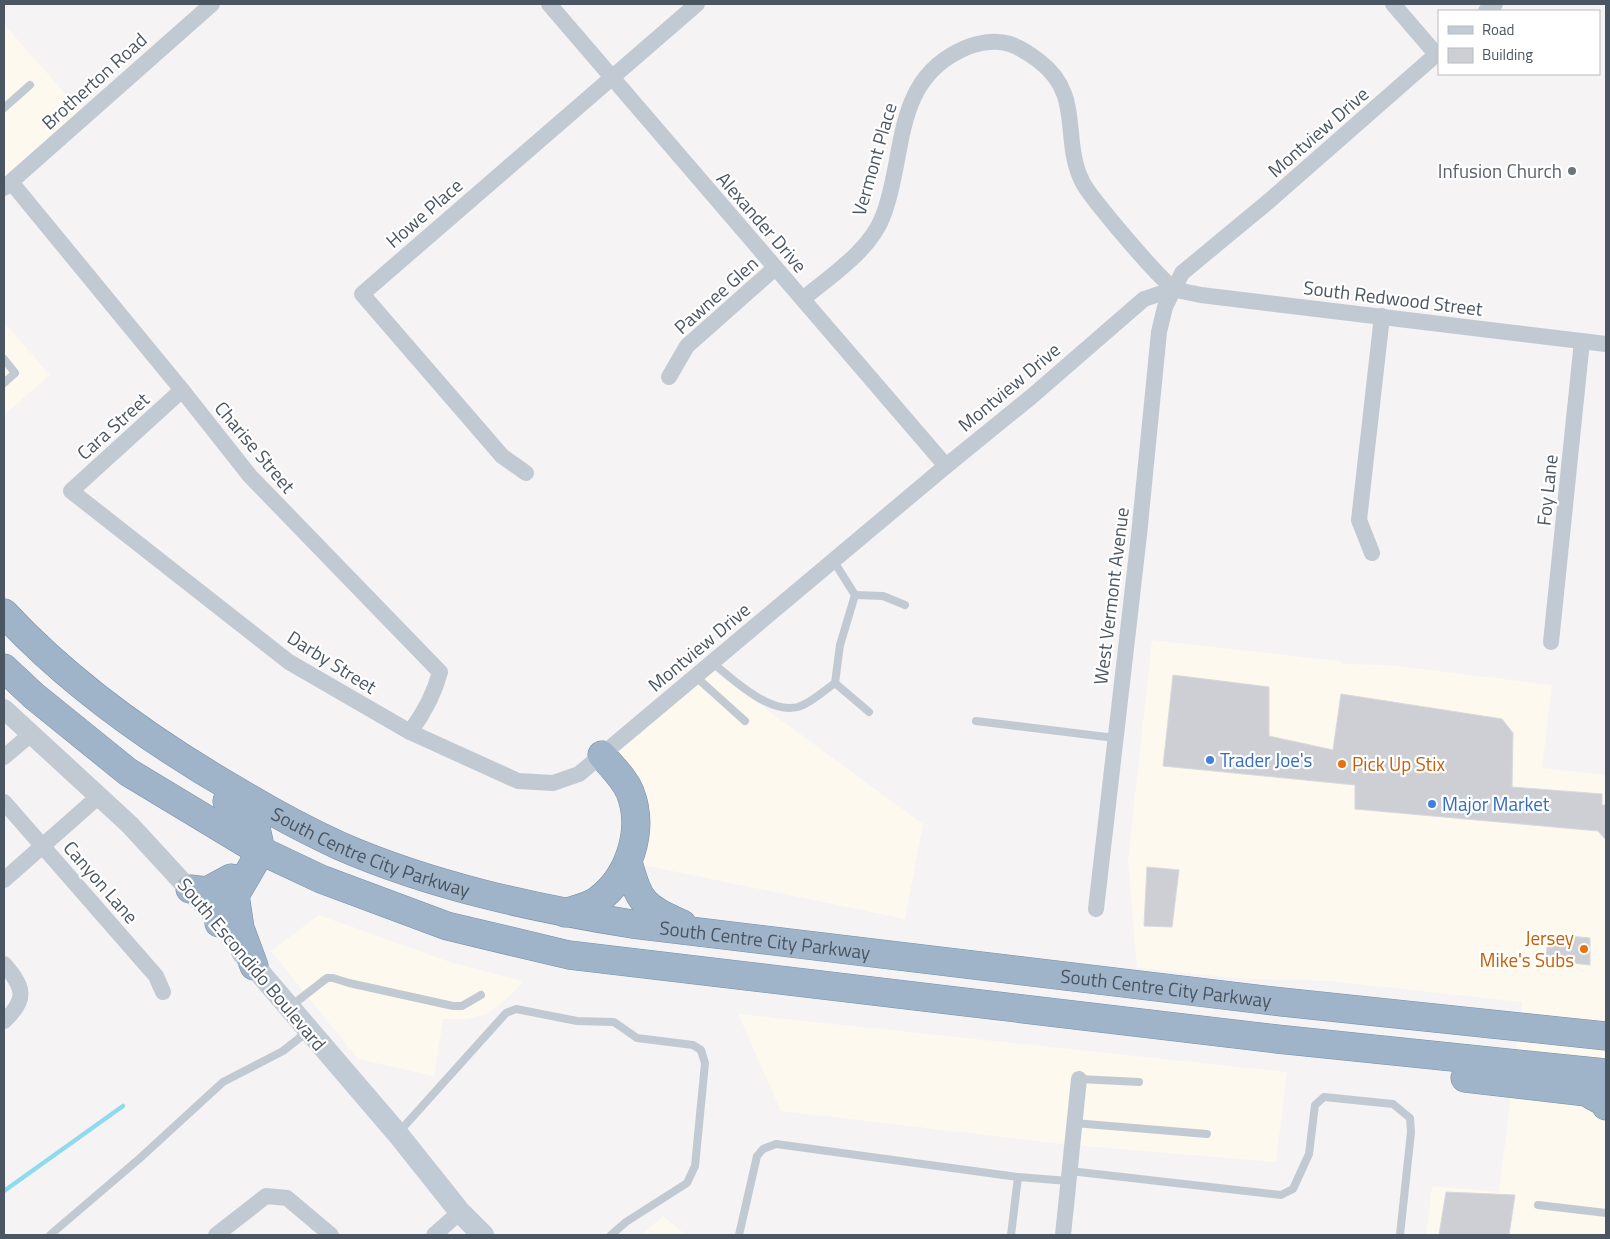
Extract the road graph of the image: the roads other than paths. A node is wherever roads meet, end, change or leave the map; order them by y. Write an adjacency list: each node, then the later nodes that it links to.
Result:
1 (212, 4): 9 (street, Brotherton Road)
2 (548, 4): 6 (street, Alexander Drive)
3 (697, 4): 6 (street, Howe Place)
4 (1393, 4): 5 (street)
5 (1437, 53): 11 (street, Montview Drive)
6 (611, 76): 10 (street, Alexander Drive); 21 (street, Howe Place)
7 (30, 85): 8 (lane)
8 (5, 106)
9 (6, 181): 19 (street, Charise Street)
10 (775, 268): 12 (street, Alexander Drive); 17 (street, Pawnee Glen)
11 (1174, 289): 12 (street, Vermont Place); 13 (street, South Redwood Street); 20 (street, Montview Drive); 40 (street, West Vermont Avenue)
12 (803, 299): 20 (street, Alexander Drive)
13 (1382, 316): 14 (street, South Redwood Street); 23 (street)
14 (1582, 341): 15 (street, South Redwood Street); 28 (street, Foy Lane)
15 (1606, 344)
16 (4, 359): 18 (lane)
17 (669, 377)
18 (4, 383)
19 (182, 390): 22 (street, Cara Street); 39 (street, Charise Street)
20 (946, 466): 24 (street, Montview Drive)
21 (526, 474)
22 (71, 491): 39 (street, Darby Street)
23 (1372, 553)
24 (833, 560): 25 (lane); 29 (street, Montview Drive)
25 (855, 595): 26 (lane); 32 (lane)
26 (905, 605)
27 (4, 613): 37 (highway, South Centre City Parkway)
28 (1551, 642)
29 (712, 662): 31 (street, Montview Drive); 32 (lane)
30 (4, 668): 46 (highway, South Centre City Parkway)
31 (695, 676): 35 (lane); 42 (street, Montview Drive)
32 (836, 684): 34 (lane)
33 (4, 709): 38 (street, South Escondido Boulevard)
34 (869, 712)
35 (745, 721)
36 (976, 721): 40 (lane)
37 (133, 726): 46 (highway); 48 (highway, South Centre City Parkway)
38 (26, 731): 41 (street); 43 (street); 44 (street, South Escondido Boulevard)
39 (410, 732): 42 (street, Darby Street)
40 (1115, 738): 54 (street, West Vermont Avenue)
41 (4, 743)
42 (602, 755): 49 (highway)
43 (4, 757)
44 (99, 796): 47 (street); 53 (street, South Escondido Boulevard)
45 (4, 802): 47 (street, Canyon Lane)
46 (257, 845): 48 (highway); 50 (highway, South Centre City Parkway); 52 (highway)
47 (43, 846): 51 (street); 60 (street, Canyon Lane)
48 (362, 854): 55 (highway, South Centre City Parkway)
49 (628, 862): 55 (highway); 57 (highway)
50 (320, 879): 52 (highway); 66 (highway, South Centre City Parkway)
51 (4, 880)
52 (235, 887): 53 (highway); 56 (highway); 59 (highway)
53 (190, 890): 56 (street, South Escondido Boulevard)
54 (1096, 909)
55 (565, 913): 57 (highway, South Centre City Parkway)
56 (215, 918): 59 (main road, South Escondido Boulevard)
57 (701, 933): 65 (highway, South Centre City Parkway)
58 (4, 964): 63 (street)
59 (254, 966): 62 (main road, South Escondido Boulevard)
60 (163, 992)
61 (481, 996): 62 (lane)
62 (290, 1007): 64 (main road, South Escondido Boulevard)
63 (4, 1021)
64 (309, 1031): 72 (main road, South Escondido Boulevard); 79 (lane)
65 (1606, 1036)
66 (1384, 1051): 67 (highway, South Centre City Parkway); 70 (highway)
67 (1606, 1073)
68 (1080, 1079): 69 (lane); 71 (street)
69 (1139, 1082)
70 (1606, 1106)
71 (1074, 1123): 73 (lane); 74 (street)
72 (397, 1133): 77 (main road, South Escondido Boulevard); 84 (lane)
73 (1208, 1134)
74 (1069, 1176): 75 (lane); 87 (street); 88 (lane)
75 (1018, 1177): 85 (lane); 86 (lane)
76 (1538, 1205): 78 (lane)
77 (460, 1212): 82 (street); 83 (main road, South Escondido Boulevard)
78 (1606, 1213)
79 (50, 1235)
80 (216, 1235): 81 (street)
81 (331, 1235)
82 (434, 1235)
83 (483, 1235)
84 (611, 1235)
85 (739, 1235)
86 (1011, 1235)
87 (1063, 1235)
88 (1400, 1235)

